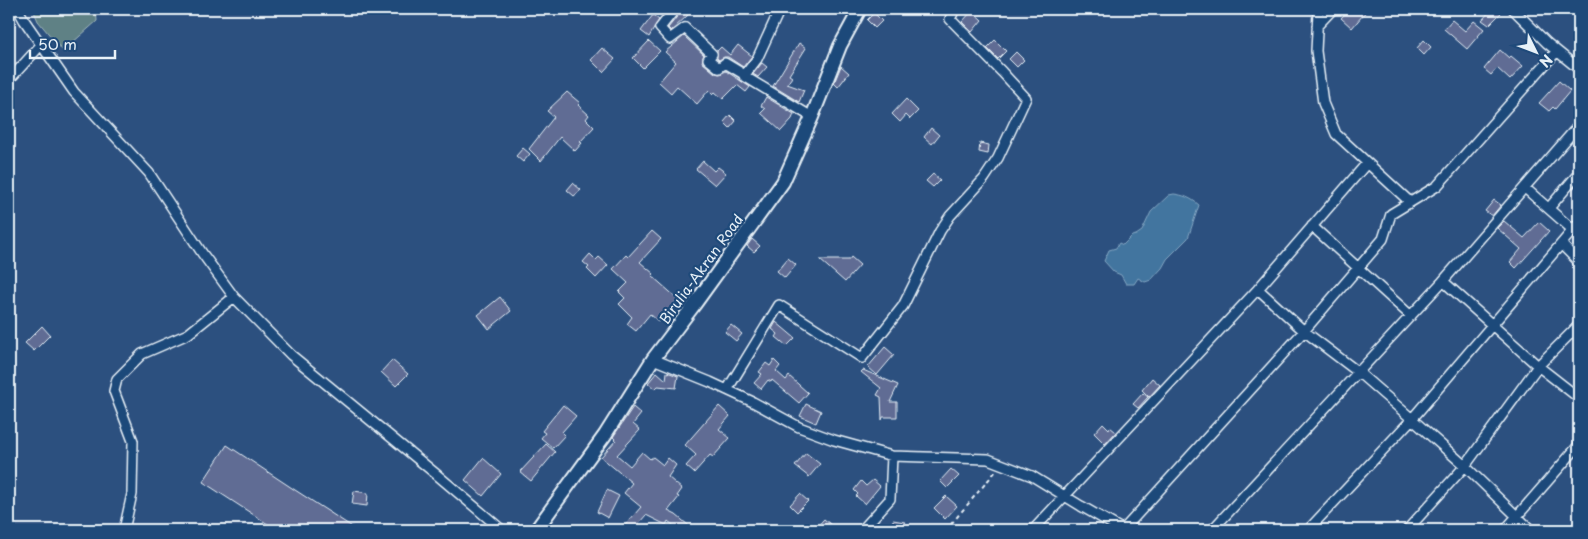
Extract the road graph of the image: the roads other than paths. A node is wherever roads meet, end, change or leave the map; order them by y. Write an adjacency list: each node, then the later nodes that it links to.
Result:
1 (18, 9): 10 (street)
2 (675, 9): 13 (street)
3 (780, 9): 13 (street)
4 (860, 9): 15 (street, Birulia-Akran Road)
5 (948, 9): 37 (street)
6 (1320, 9): 9 (street)
7 (1333, 9): 9 (street)
8 (1513, 9): 11 (street)
9 (1317, 26): 17 (street)
10 (41, 45): 14 (street); 29 (street)
11 (1557, 51): 12 (street); 20 (street)
12 (1579, 69)
13 (745, 75): 15 (street)
14 (9, 80)
15 (812, 117): 34 (street, Birulia-Akran Road)
16 (1579, 125): 19 (street)
17 (1367, 163): 20 (street); 22 (street)
18 (1579, 173): 21 (street)
19 (1525, 188): 21 (street); 27 (street)
20 (1410, 202): 26 (street)
21 (1549, 208): 23 (street)
22 (1312, 226): 26 (street); 28 (street)
23 (1576, 226): 24 (street)
24 (1561, 244): 25 (street); 31 (street)
25 (1579, 262)
26 (1359, 267): 30 (street); 33 (street)
27 (1443, 281): 30 (street); 31 (street)
28 (1258, 289): 33 (street); 43 (street)
29 (234, 297): 45 (street); 46 (street)
30 (1411, 316): 36 (street)
31 (1492, 325): 35 (street); 39 (street)
32 (1579, 325): 35 (street)
33 (1304, 331): 36 (street); 50 (street)
34 (653, 359): 37 (street); 47 (street, Birulia-Akran Road)
35 (1538, 366): 38 (street); 42 (street)
36 (1358, 372): 39 (street); 51 (street)
37 (726, 390): 41 (street)
38 (1579, 398)
39 (1412, 418): 42 (street); 52 (street)
40 (1579, 445): 44 (street)
41 (892, 456): 43 (street); 48 (street)
42 (1465, 466): 44 (street); 53 (street)
43 (1064, 496): 49 (street); 50 (street)
44 (1517, 517): 54 (street); 55 (street)
45 (124, 530)
46 (502, 530)
47 (536, 530)
48 (862, 530)
49 (1032, 530)
50 (1123, 530)
51 (1212, 530)
52 (1308, 530)
53 (1407, 530)
54 (1505, 530)
55 (1531, 530)

